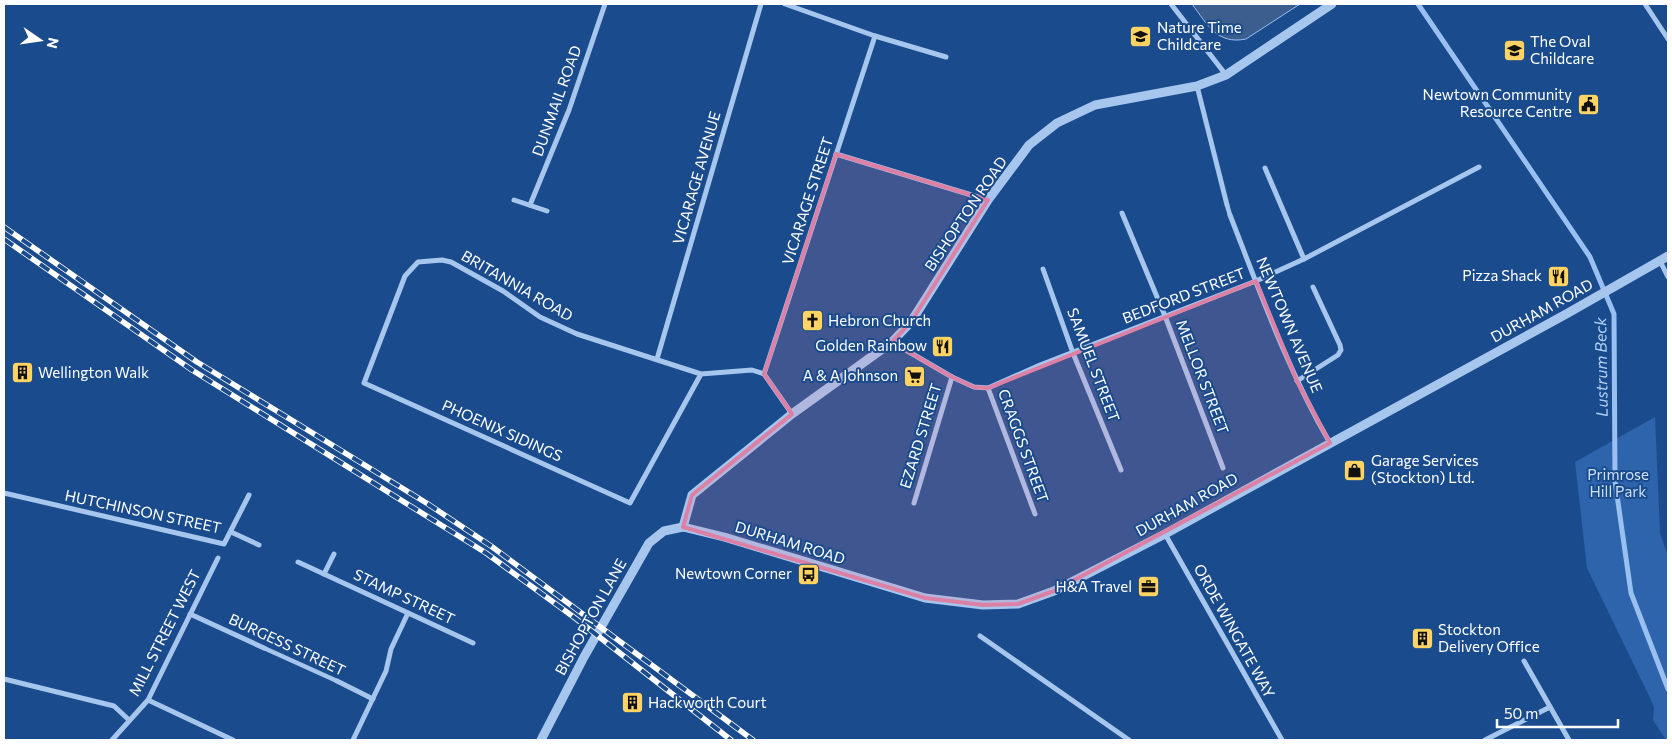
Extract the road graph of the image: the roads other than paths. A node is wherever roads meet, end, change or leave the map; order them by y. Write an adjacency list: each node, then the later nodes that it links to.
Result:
1 (605, 4): 18 (street, DUNMAIL ROAD)
2 (761, 4): 31 (street, VICARAGE AVENUE)
3 (785, 4): 7 (street)
4 (1170, 4): 10 (street)
5 (1332, 4): 10 (street, BISHOPTON ROAD)
6 (1645, 4): 8 (street)
7 (875, 36): 9 (street); 12 (street, VICARAGE STREET)
8 (1668, 39)
9 (946, 57)
10 (1226, 75): 11 (street, BISHOPTON ROAD)
11 (1198, 86): 16 (street, BISHOPTON ROAD); 17 (street)
12 (836, 154): 16 (street); 33 (street, VICARAGE STREET)
13 (1479, 167): 22 (street, BEDFORD STREET)
14 (1266, 168): 22 (street)
15 (514, 200): 18 (street)
16 (988, 200): 29 (street, BISHOPTON ROAD)
17 (1227, 204): 21 (street)
18 (530, 206): 19 (street)
19 (547, 211)
20 (1122, 213): 28 (street, MELLOR STREET)
21 (1230, 215): 26 (street, NEWTOWN AVENUE)
22 (1304, 259): 26 (street, BEDFORD STREET)
23 (1664, 259): 25 (street); 39 (street, DURHAM ROAD)
24 (1042, 269): 30 (street, SAMUEL STREET)
25 (1668, 277)
26 (1256, 281): 28 (street, BEDFORD STREET); 35 (street, NEWTOWN AVENUE)
27 (1313, 287): 35 (street)
28 (1165, 316): 30 (street, BEDFORD STREET); 40 (street, MELLOR STREET)
29 (892, 342): 34 (street); 38 (street, BISHOPTON ROAD)
30 (1074, 352): 37 (street, BEDFORD STREET); 41 (street, SAMUEL STREET)
31 (656, 358): 32 (street, BRITANNIA ROAD); 36 (street, BRITANNIA ROAD)
32 (701, 374): 33 (street, BRITANNIA ROAD); 36 (street, PHOENIX SIDINGS)
33 (764, 374): 38 (street)
34 (952, 377): 37 (street); 44 (street, EZARD STREET)
35 (1297, 381): 39 (street, NEWTOWN AVENUE)
36 (364, 383)
37 (988, 388): 45 (street, CRAGGS STREET)
38 (792, 414): 46 (street, BISHOPTON ROAD)
39 (1330, 443): 48 (street, DURHAM ROAD)
40 (1223, 468)
41 (1121, 470)
42 (4, 493): 47 (street, HUTCHINSON STREET)
43 (249, 494): 47 (street, HUTCHINSON STREET)
44 (914, 502)
45 (1035, 514)
46 (684, 527): 48 (street, DURHAM ROAD); 69 (street, BISHOPTON LANE)
47 (231, 532): 49 (street)
48 (1165, 534): 71 (street, ORDE WINGATE WAY)
49 (260, 545)
50 (334, 554): 53 (street)
51 (218, 558): 55 (street, MILL STREET WEST)
52 (298, 562): 53 (street, STAMP STREET)
53 (324, 574): 54 (street, STAMP STREET)
54 (408, 613): 57 (street, STAMP STREET); 62 (street)
55 (190, 614): 58 (street, BURGESS STREET); 63 (street, MILL STREET WEST)
56 (980, 636): 70 (street)
57 (473, 643)
58 (264, 648): 61 (street, BURGESS STREET)
59 (1524, 662): 64 (street)
60 (4, 679): 65 (street)
61 (337, 681): 62 (street, BURGESS STREET)
62 (373, 699): 68 (street)
63 (148, 700): 65 (street, MILL STREET WEST); 67 (street)
64 (1550, 706): 72 (street); 73 (street)
65 (129, 720): 66 (street, MILL STREET WEST)
66 (112, 740)
67 (233, 740)
68 (353, 740)
69 (540, 740)
70 (1129, 740)
71 (1282, 740)
72 (1485, 740)
73 (1569, 740)

